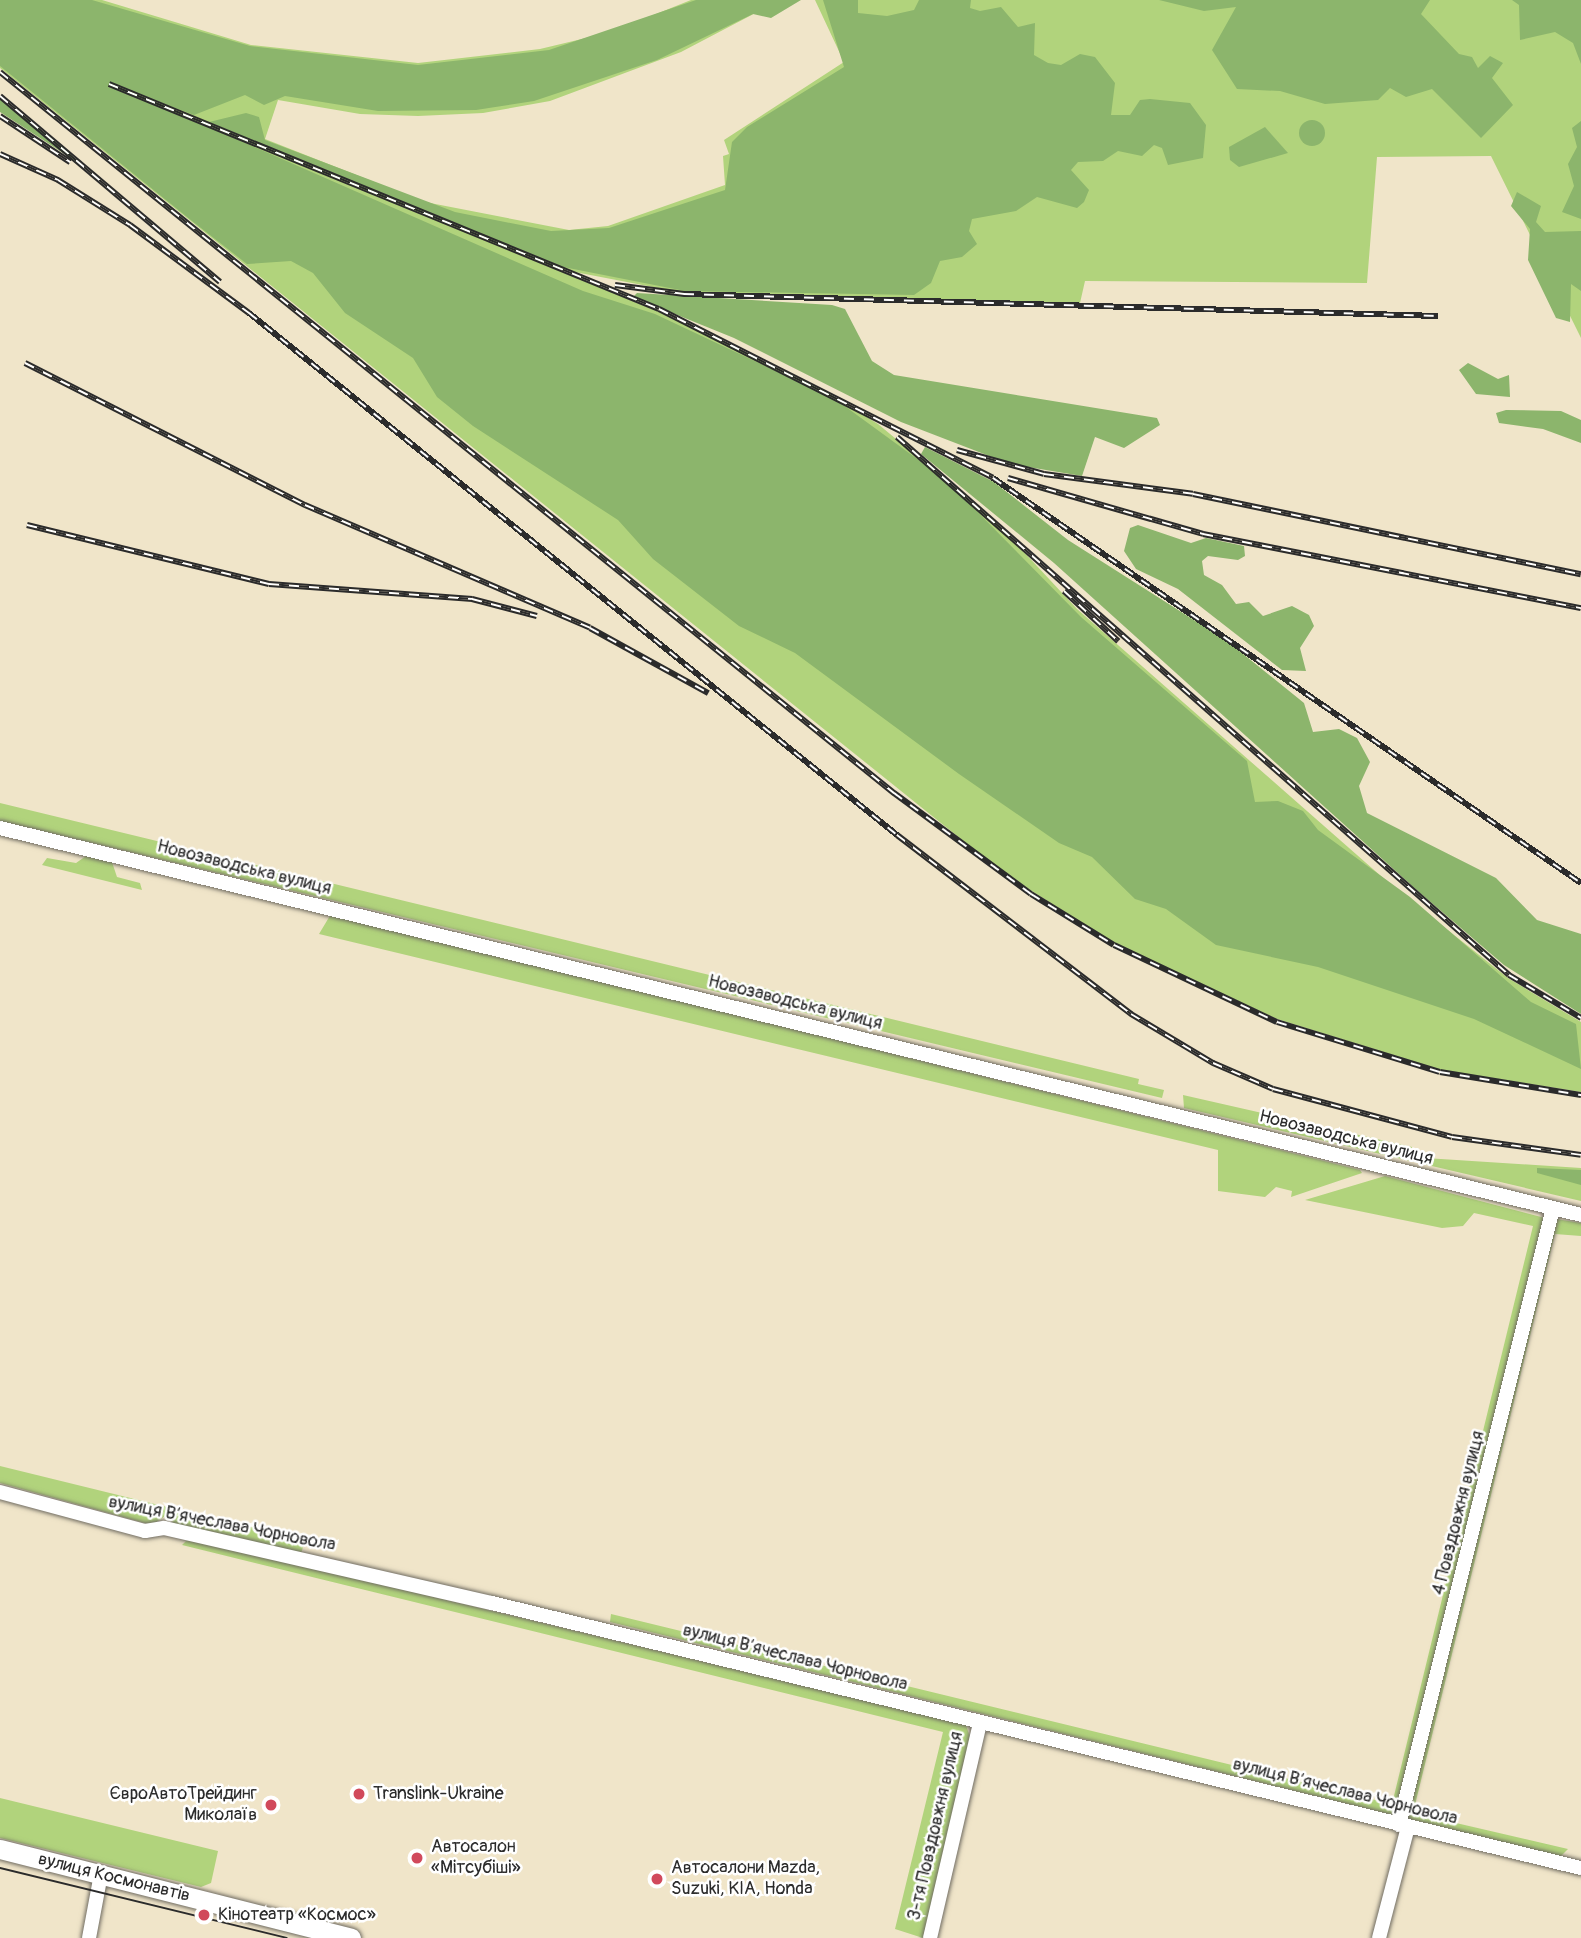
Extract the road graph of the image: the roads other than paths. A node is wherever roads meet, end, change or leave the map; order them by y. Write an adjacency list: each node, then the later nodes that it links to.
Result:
1 (0, 828): 2 (street, Новозаводська вулиця)
2 (1553, 1208): 3 (street, Новозаводська вулиця); 6 (street, 4 Повздовжня вулиця)
3 (1581, 1215)
4 (0, 1492): 5 (street, вулиця Вʼячеслава Чорновола)
5 (980, 1723): 6 (street, вулиця Вʼячеслава Чорновола); 12 (street, 3-тя Повздовжня вулиця)
6 (1404, 1826): 8 (street, вулиця Вʼячеслава Чорновола); 13 (street, 4 Повздовжня вулиця)
7 (0, 1849): 9 (main road, вулиця Космонавтів)
8 (1581, 1868)
9 (102, 1874): 10 (street); 11 (main road, вулиця Космонавтів)
10 (89, 1938)
11 (351, 1938)
12 (930, 1938)
13 (1380, 1938)

